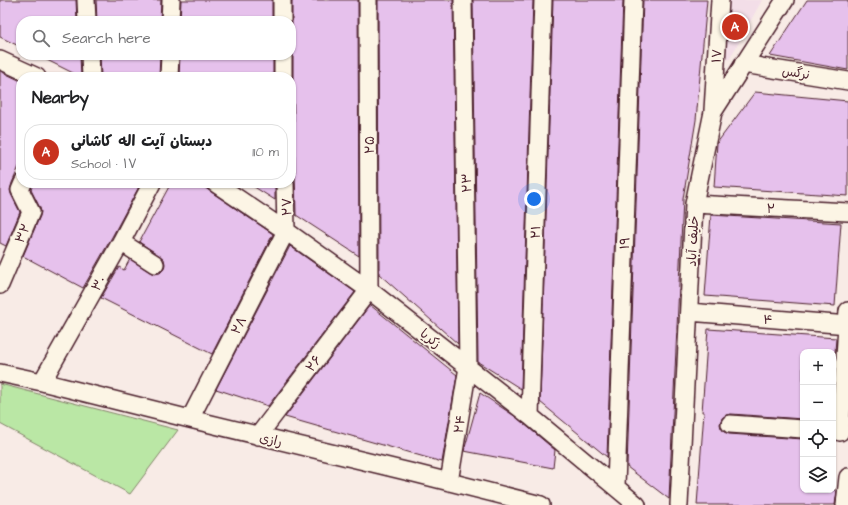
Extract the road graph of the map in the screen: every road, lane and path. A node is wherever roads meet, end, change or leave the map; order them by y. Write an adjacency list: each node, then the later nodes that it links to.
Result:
1 (86, 0): 10 (street)
2 (171, 0): 11 (street)
3 (282, 0): 12 (street)
4 (368, 0): 34 (street, ۲۵)
5 (463, 0): 37 (street, ۲۳)
6 (543, 0): 40 (street, ۲۱)
7 (633, 0): 48 (street, ۱۹)
8 (720, 0): 23 (street, ۱۷)
9 (785, 0): 17 (street, خلیف آباد)
10 (87, 16)
11 (170, 16)
12 (282, 16)
13 (0, 60): 18 (street)
14 (90, 60): 19 (street)
15 (170, 60): 20 (street)
16 (283, 60): 21 (street)
17 (743, 64): 22 (street, نرگس); 23 (street, خلیف آباد)
18 (26, 72)
19 (91, 72)
20 (169, 72)
21 (283, 72)
22 (848, 81)
23 (713, 112): 28 (street, خلیف آباد)
24 (21, 188): 33 (street, ۳۲)
25 (149, 188): 31 (street, ۳۰)
26 (222, 188): 30 (street, زکریا)
27 (285, 188): 30 (street, ۲۷)
28 (694, 204): 29 (street, ۲); 35 (street, خلیف آباد)
29 (848, 212)
30 (286, 231): 34 (street, زکریا); 41 (street, ۲۸)
31 (122, 242): 32 (street); 39 (street, ۳۰)
32 (155, 264)
33 (0, 285)
34 (369, 290): 37 (street, زکریا); 45 (street, ۲۶)
35 (689, 312): 36 (street, ۴); 51 (street, خلیف آباد)
36 (848, 320): 44 (street)
37 (468, 367): 40 (street, زکریا); 47 (street, ۲۴)
38 (0, 373): 39 (street, رازی)
39 (42, 382): 41 (street, رازی)
40 (530, 416): 48 (street, زکریا)
41 (190, 420): 45 (street, رازی)
42 (730, 424): 43 (street)
43 (800, 429)
44 (840, 432)
45 (258, 436): 47 (street, رازی)
46 (848, 477): 52 (street)
47 (449, 482): 49 (street, رازی)
48 (616, 486): 50 (street, زکریا)
49 (541, 505)
50 (637, 505)
51 (679, 505)
52 (845, 505)

